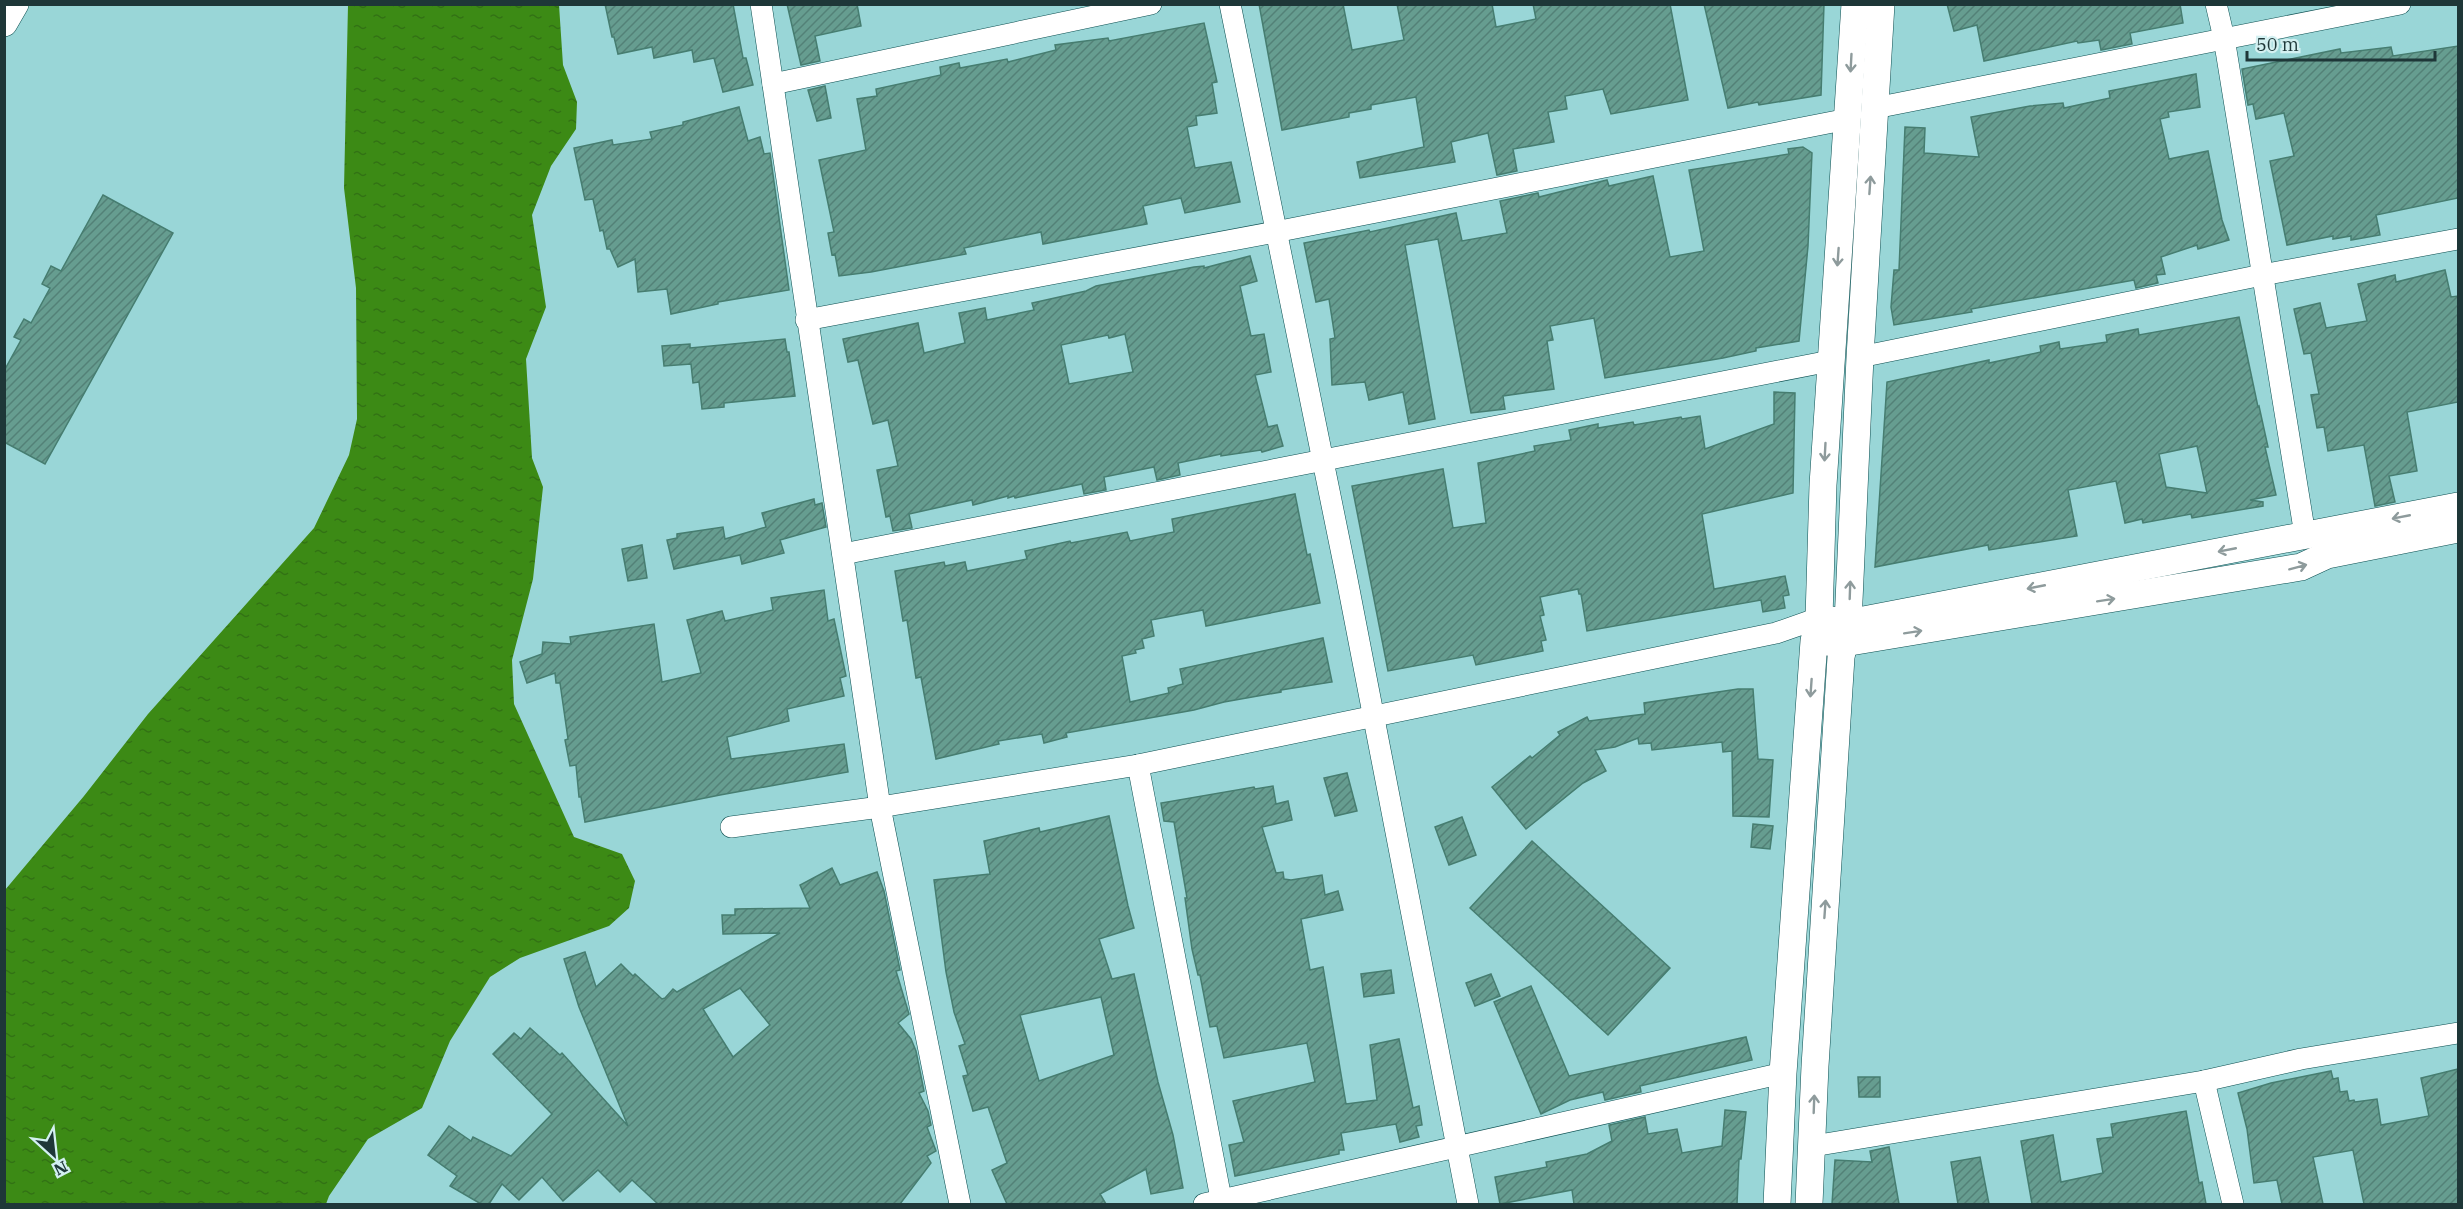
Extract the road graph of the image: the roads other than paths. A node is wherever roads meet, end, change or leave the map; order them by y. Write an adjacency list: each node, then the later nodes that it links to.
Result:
1 (15, 4): 9 (street)
2 (761, 4): 11 (street)
3 (1151, 4): 11 (street)
4 (1230, 4): 14 (street)
5 (1855, 4): 13 (street, one-way to 13)
6 (1881, 4): 12 (street)
7 (2216, 4): 10 (street)
8 (2400, 4): 10 (street)
9 (4, 23)
10 (2224, 38): 12 (street); 16 (street)
11 (773, 84): 17 (street)
12 (1875, 108): 18 (street, one-way to 12)
13 (1848, 119): 14 (street); 19 (street, one-way to 19)
14 (1275, 232): 17 (street); 20 (street)
15 (2458, 239): 16 (street)
16 (2262, 275): 18 (street); 23 (street)
17 (806, 320): 24 (street)
18 (1860, 357): 26 (street, one-way to 18)
19 (1830, 361): 20 (street); 25 (street, one-way to 25)
20 (1323, 460): 24 (street); 27 (street)
21 (2458, 506): 23 (street, one-way to 23)
22 (2458, 529): 26 (street, one-way to 22)
23 (2305, 535): 26 (street, one-way to 26)
24 (843, 554): 29 (street)
25 (1816, 630): 26 (street); 27 (street); 32 (street, one-way to 32)
26 (1846, 633): 34 (street, one-way to 26)
27 (1372, 717): 28 (street); 35 (street)
28 (1138, 765): 29 (street); 36 (street)
29 (880, 807): 30 (street); 37 (street)
30 (731, 827)
31 (2458, 1033): 33 (street)
32 (1783, 1074): 35 (street); 39 (street)
33 (2204, 1081): 34 (street); 41 (street)
34 (1813, 1146): 40 (street)
35 (1456, 1148): 36 (street); 38 (street)
36 (1216, 1203)
37 (960, 1204)
38 (1468, 1204)
39 (1777, 1204)
40 (1809, 1204)
41 (2233, 1204)

